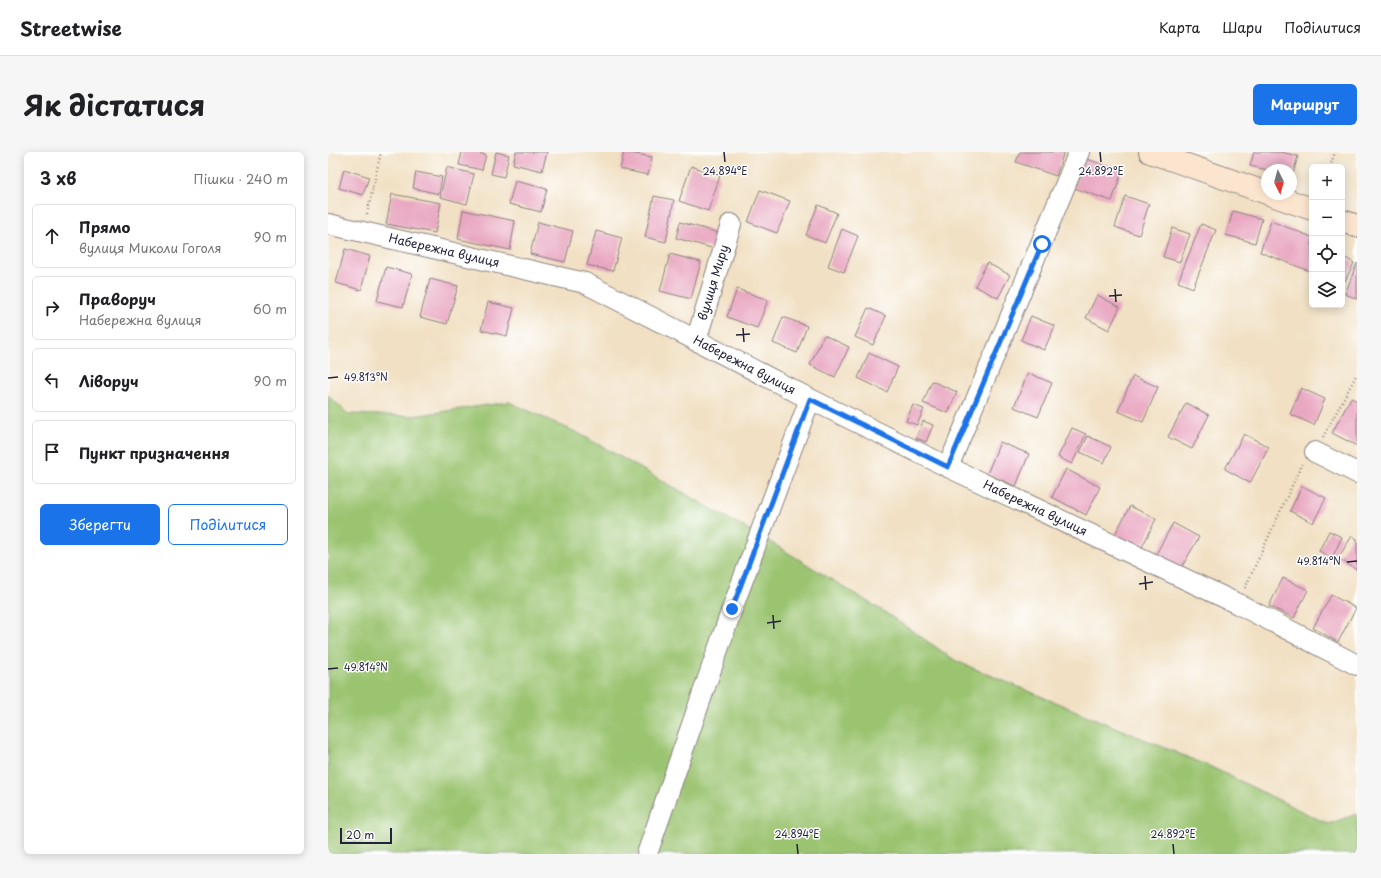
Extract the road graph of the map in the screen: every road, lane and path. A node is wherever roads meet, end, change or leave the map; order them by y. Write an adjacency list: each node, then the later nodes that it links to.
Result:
1 (381, 152): 13 (path)
2 (1079, 152): 18 (street)
3 (1150, 152): 6 (main road)
4 (1335, 152): 5 (path)
5 (1331, 164)
6 (1261, 192)
7 (1286, 200): 8 (main road)
8 (1309, 208)
9 (1345, 222): 12 (main road)
10 (328, 224): 13 (street, Набережна вулиця)
11 (731, 224): 14 (street, вулиця Миру)
12 (1357, 226)
13 (363, 232): 14 (street, Набережна вулиця)
14 (696, 341): 16 (street, Набережна вулиця)
15 (1357, 374): 17 (path)
16 (810, 399): 18 (street, Набережна вулиця); 22 (street)
17 (1315, 452): 19 (street); 20 (path)
18 (948, 467): 20 (street, Набережна вулиця)
19 (1357, 473)
20 (1238, 604): 21 (street, Набережна вулиця)
21 (1357, 665)
22 (648, 854)

